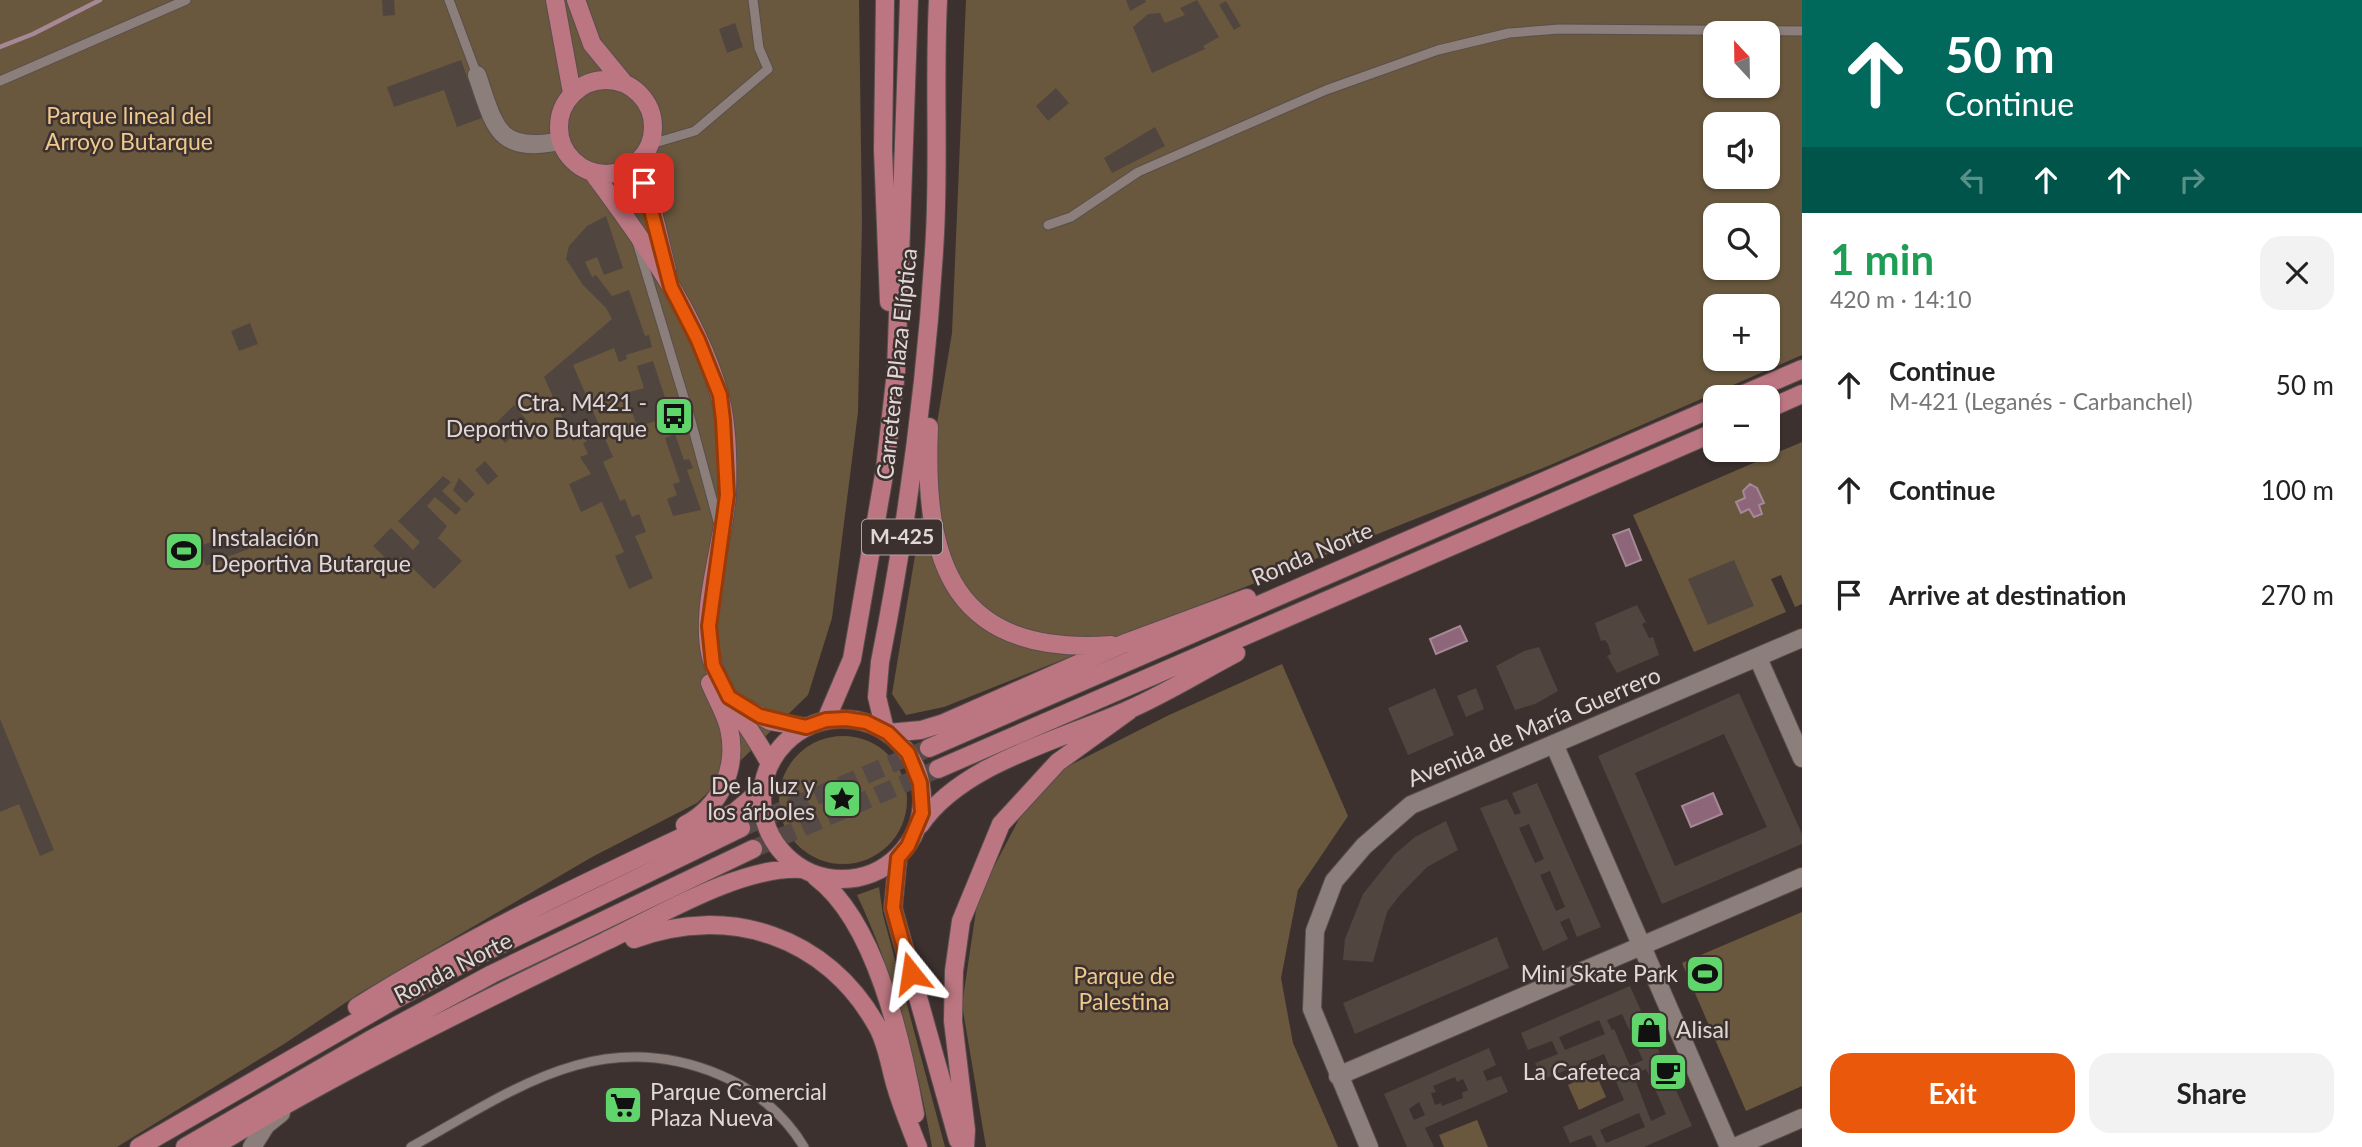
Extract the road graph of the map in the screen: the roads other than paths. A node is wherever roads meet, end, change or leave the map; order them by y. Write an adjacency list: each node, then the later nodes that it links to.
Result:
1 (186, 0): 11 (lane)
2 (449, 0): 10 (lane)
3 (555, 0): 13 (main road)
4 (576, 0): 12 (main road)
5 (753, 0): 15 (lane)
6 (885, 0): 23 (main road)
7 (909, 0): 23 (main road, Carretera Plaza Elíptica / M-425)
8 (938, 0): 21 (main road, Carretera Plaza Elíptica / M-425)
9 (1802, 31): 19 (lane)
10 (477, 75): 14 (street)
11 (0, 81)
12 (624, 83): 13 (main road); 15 (main road)
13 (572, 93): 14 (main road)
14 (560, 141): 17 (main road)
15 (652, 144): 16 (main road)
16 (640, 159): 17 (main road); 20 (main road)
17 (593, 173): 18 (main road)
18 (631, 224): 20 (main road); 29 (lane)
19 (1048, 225)
20 (671, 287): 29 (main road)
21 (928, 343): 34 (main road); 40 (main road, Carretera Plaza Elíptica / M-425)
22 (1802, 369): 24 (main road)
23 (896, 372): 38 (main road, Carretera Plaza Elíptica / M-425)
24 (1765, 385)
25 (1802, 394): 26 (main road)
26 (1780, 404)
27 (1703, 412): 30 (main road, Ronda Norte)
28 (1703, 437): 31 (main road, Ronda Norte)
29 (721, 532): 33 (main road)
30 (1300, 586): 34 (main road); 42 (main road, Ronda Norte)
31 (1271, 626): 37 (main road); 45 (main road, Ronda Norte)
32 (1802, 638): 35 (street, Avenida de María Guerrero)
33 (709, 642): 36 (main road); 53 (main road)
34 (1123, 644): 40 (main road)
35 (1758, 658): 41 (street, Avenida de María Guerrero); 43 (street)
36 (740, 707): 39 (main road); 44 (main road)
37 (1130, 710): 48 (main road); 67 (main road)
38 (826, 720): 39 (main road); 40 (main road)
39 (806, 727): 44 (main road)
40 (886, 731): 48 (main road)
41 (1554, 744): 54 (street); 57 (street, Avenida de María Guerrero)
42 (929, 748)
43 (1802, 758)
44 (770, 764): 46 (main road)
45 (938, 769)
46 (762, 789): 51 (main road); 53 (main road, Ronda Norte)
47 (741, 828): 56 (main road, Ronda Norte)
48 (918, 828): 50 (main road)
49 (753, 849): 61 (main road, Ronda Norte)
50 (898, 858): 51 (main road); 67 (main road)
51 (807, 872): 55 (main road); 66 (main road)
52 (1802, 877): 54 (street)
53 (577, 886): 56 (main road, Ronda Norte)
54 (1642, 947): 57 (street); 69 (street)
55 (492, 998): 58 (main road); 66 (main road)
56 (323, 1038): 60 (main road, Ronda Norte)
57 (1338, 1076): 68 (street, Avenida de María Guerrero)
58 (305, 1094): 62 (main road); 63 (street)
59 (1802, 1118): 70 (street)
60 (139, 1147)
61 (186, 1147)
62 (213, 1147)
63 (252, 1147)
64 (411, 1147): 65 (lane)
65 (804, 1147)
66 (919, 1147)
67 (963, 1147)
68 (1369, 1147)
69 (1729, 1147)
70 (1735, 1147)

